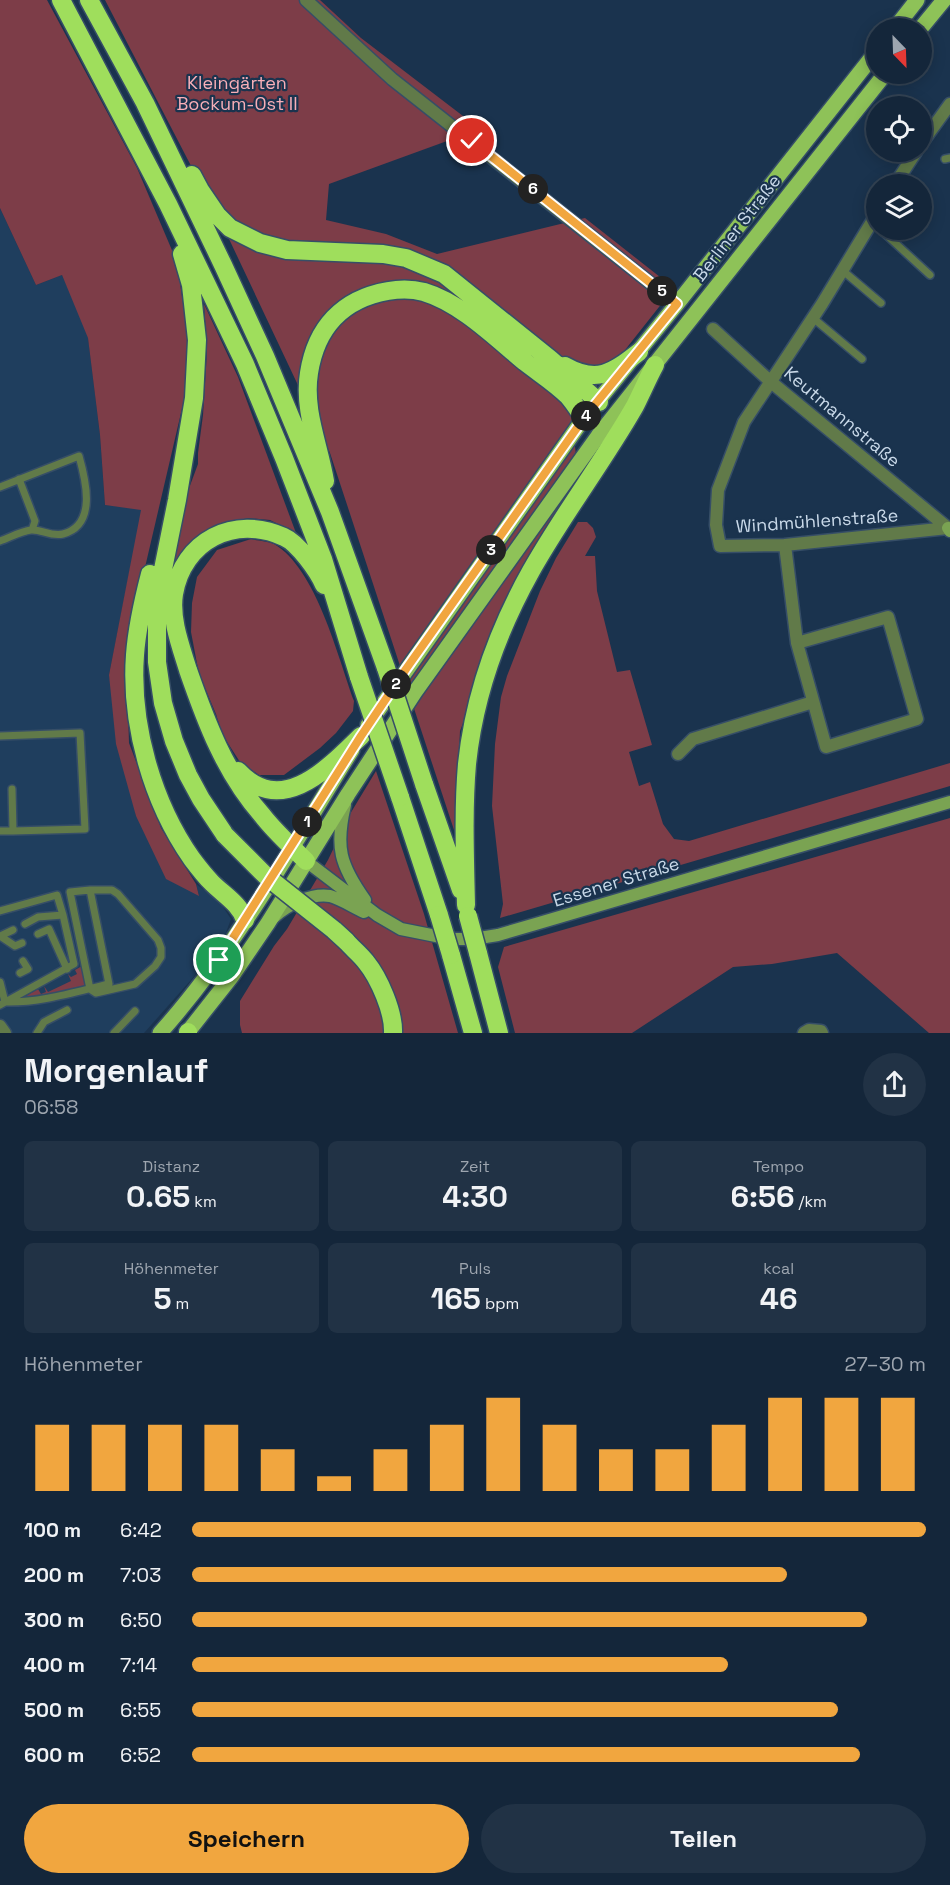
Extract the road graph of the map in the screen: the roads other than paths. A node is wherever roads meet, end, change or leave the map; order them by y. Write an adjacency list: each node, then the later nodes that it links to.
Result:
1 (61, 0): 13 (highway)
2 (89, 0): 10 (highway)
3 (306, 0): 19 (street)
4 (917, 0): 6 (main road)
5 (944, 0): 7 (main road)
6 (903, 18)
7 (929, 18)
8 (866, 65): 19 (main road, Berliner Straße)
9 (877, 84): 25 (main road, Berliner Straße)
10 (145, 104): 23 (highway); 33 (highway)
11 (950, 104): 12 (street)
12 (932, 129)
13 (168, 204): 30 (highway); 39 (highway)
14 (866, 237): 16 (street)
15 (894, 240): 17 (lane)
16 (842, 270): 18 (lane); 20 (street)
17 (930, 275)
18 (881, 303)
19 (677, 304): 22 (main road, Berliner Straße)
20 (813, 318): 24 (lane); 26 (street)
21 (713, 329): 26 (street, Keutmannstraße)
22 (639, 352): 23 (highway); 27 (main road, Berliner Straße)
23 (550, 359): 27 (highway)
24 (862, 359)
25 (655, 364): 29 (main road, Berliner Straße); 56 (highway)
26 (771, 382): 34 (street, Keutmannstraße); 37 (street, Windmühlenstraße)
27 (598, 402): 28 (main road, Berliner Straße); 29 (main road)
28 (584, 418): 33 (highway); 43 (main road, Berliner Straße)
29 (598, 436): 46 (main road, Berliner Straße)
30 (184, 454): 59 (highway); 81 (highway, bridge)
31 (19, 479): 32 (lane); 35 (lane); 35 (lane)
32 (0, 487)
33 (330, 512): 56 (highway, bridge)
34 (949, 529): 37 (street, Windmühlenstraße)
35 (32, 530): 36 (lane)
36 (0, 542)
37 (786, 545): 38 (street)
38 (798, 644): 40 (street); 40 (street)
39 (359, 676): 41 (highway); 82 (highway, bridge)
40 (813, 702): 44 (street)
41 (210, 731): 43 (highway); 50 (highway)
42 (0, 736): 49 (lane)
43 (361, 736): 50 (main road, Berliner Straße)
44 (678, 754)
45 (12, 789): 49 (lane)
46 (348, 794): 51 (main road, Berliner Straße); 58 (main road)
47 (950, 802): 58 (main road, Essener Straße)
48 (0, 831): 49 (lane)
49 (13, 831)
50 (292, 846): 51 (highway); 59 (main road, Berliner Straße)
51 (306, 861): 58 (main road, Essener Straße); 60 (main road, Berliner Straße)
52 (90, 890): 53 (lane); 71 (lane); 71 (lane)
53 (70, 892): 54 (lane); 71 (lane)
54 (57, 895): 55 (lane); 57 (lane)
55 (0, 911)
56 (467, 911): 83 (highway, bridge)
57 (63, 915): 61 (lane); 67 (lane)
58 (377, 915): 60 (main road)
59 (245, 920): 79 (main road, Berliner Straße)
60 (268, 922): 80 (main road, Berliner Straße)
61 (25, 924)
62 (14, 930): 64 (lane)
63 (38, 934): 67 (lane)
64 (0, 936): 65 (lane)
65 (18, 947)
66 (24, 961): 68 (lane)
67 (67, 969): 72 (lane)
68 (20, 973)
69 (8, 979): 70 (lane)
70 (0, 982): 72 (lane)
71 (90, 988): 72 (lane)
72 (2, 1003)
73 (67, 1010): 77 (lane)
74 (135, 1011): 78 (lane)
75 (0, 1026): 76 (street)
76 (4, 1033)
77 (37, 1033)
78 (114, 1033)
79 (160, 1033)
80 (188, 1033)
81 (393, 1033)
82 (472, 1033)
83 (499, 1033)
84 (804, 1033): 85 (street)
85 (822, 1033)

